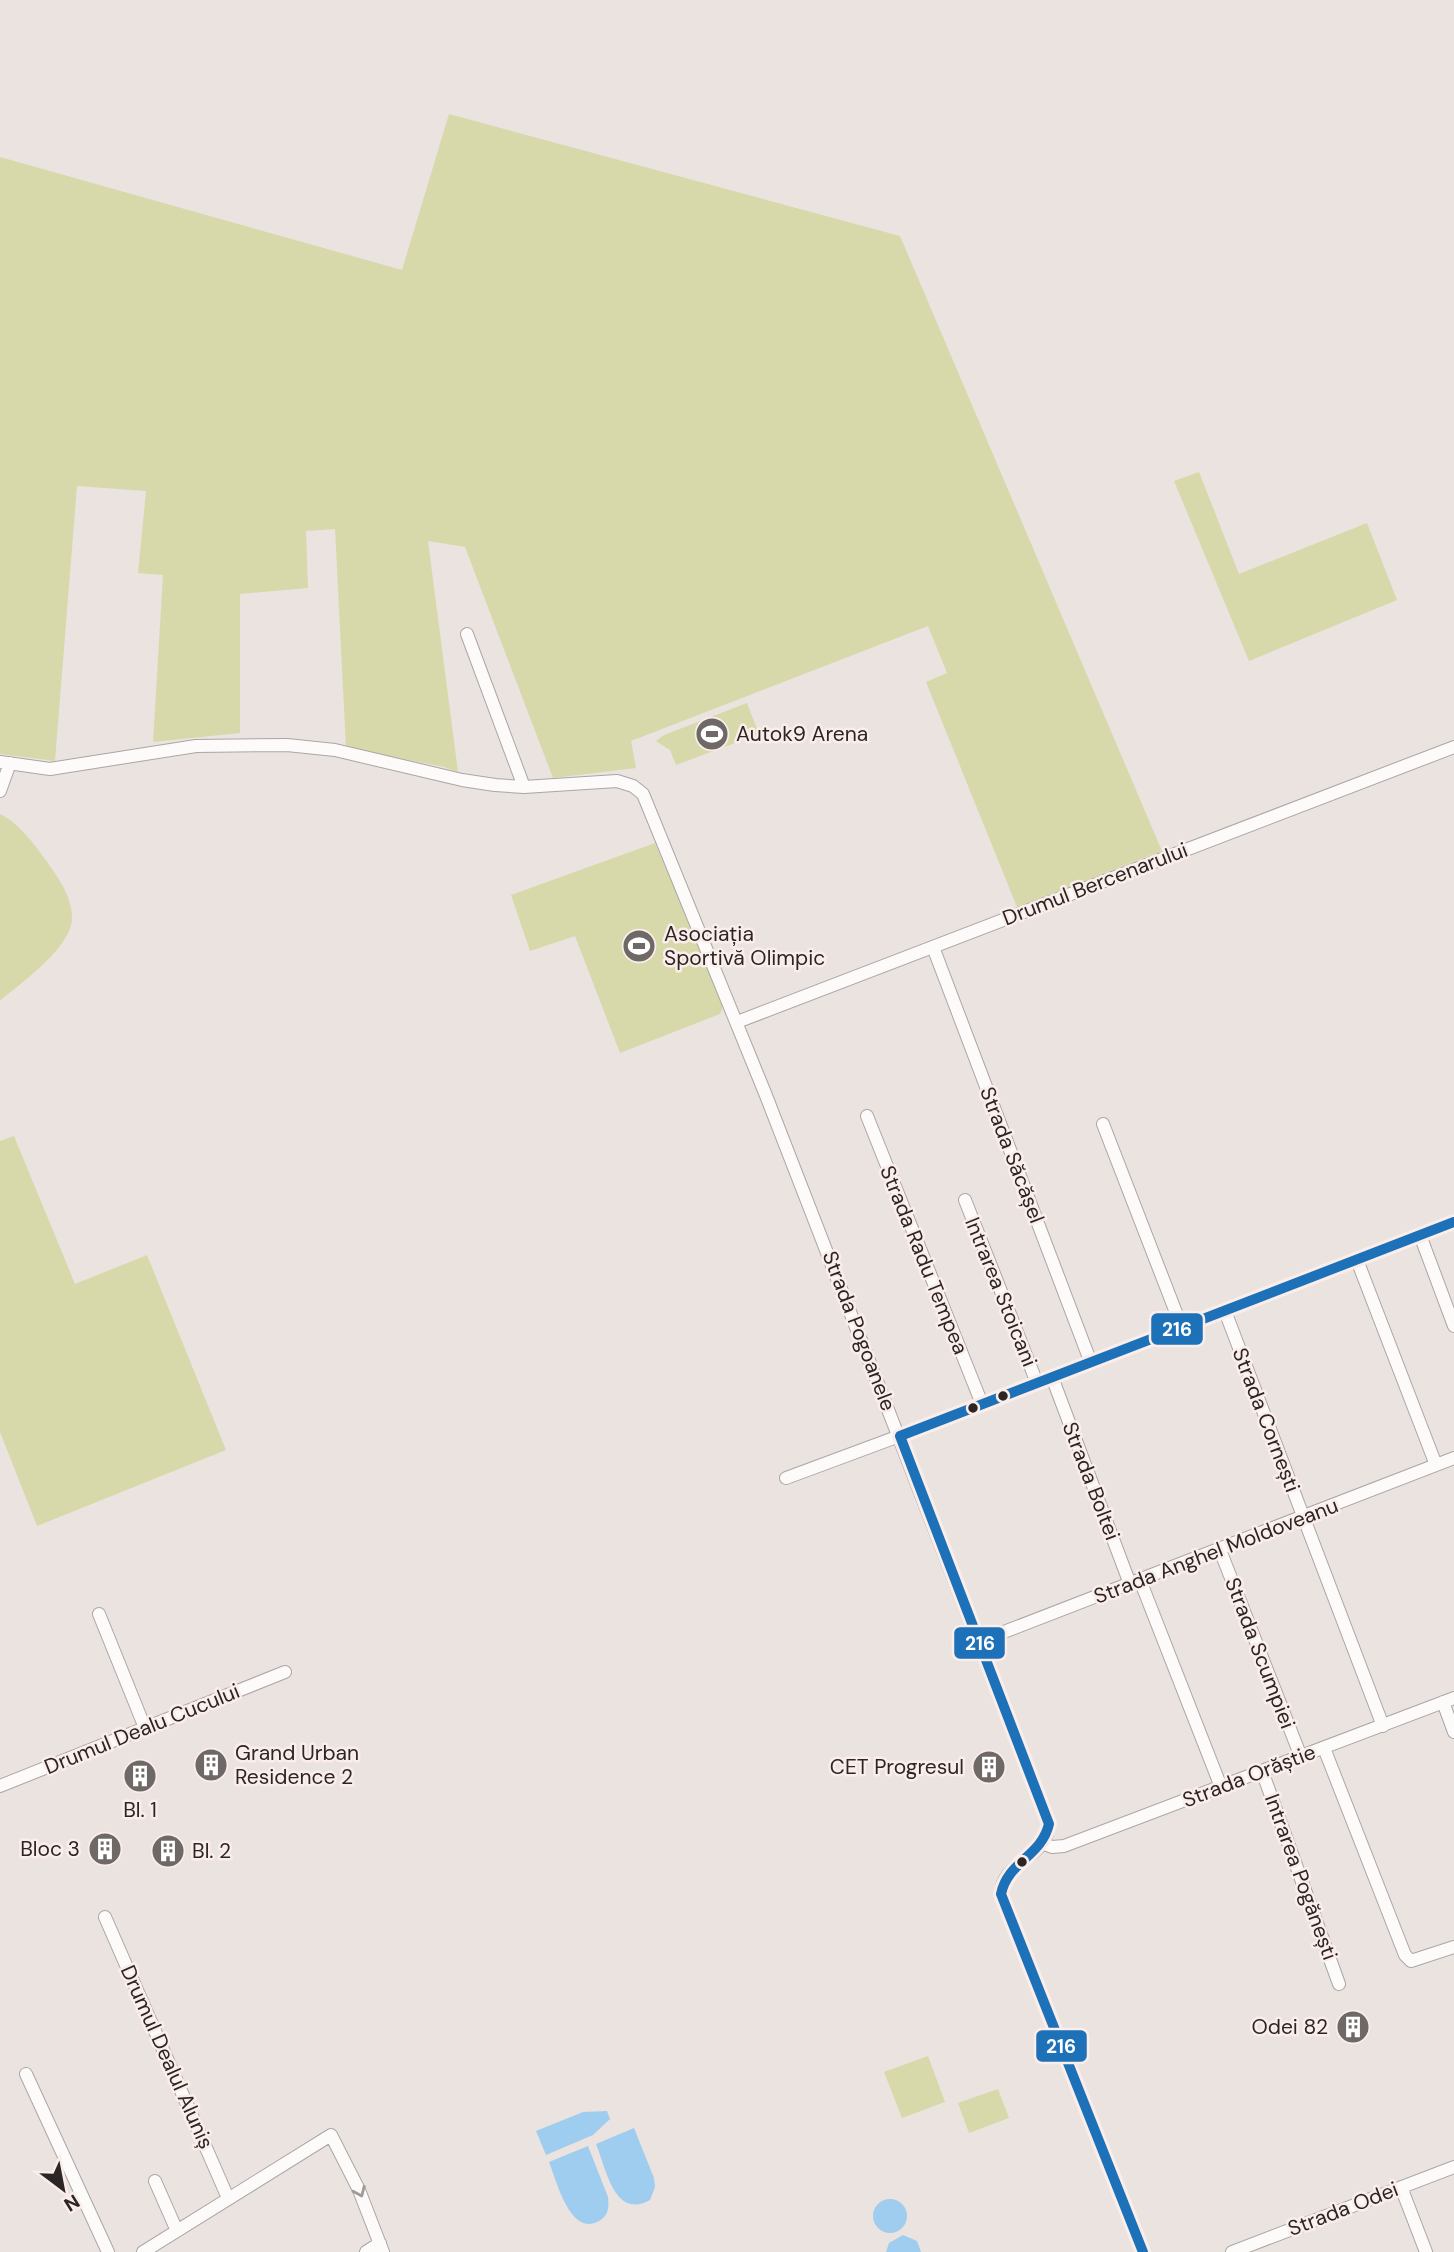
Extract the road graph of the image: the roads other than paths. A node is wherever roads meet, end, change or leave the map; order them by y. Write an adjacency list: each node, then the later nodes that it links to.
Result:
1 (467, 634): 4 (street)
2 (1454, 747): 6 (street, Drumul Bercenarului)
3 (5, 762): 4 (street); 5 (street)
4 (524, 787): 7 (street, Strada Pogoanele)
5 (0, 791)
6 (933, 947): 7 (street, Drumul Bercenarului); 17 (street, Strada Săcășel)
7 (737, 1022): 21 (street, Strada Pogoanele)
8 (867, 1116): 20 (street, Strada Radu Tempea)
9 (1103, 1124): 16 (street)
10 (965, 1200): 19 (street, Intrarea Stoicani)
11 (1454, 1222): 12 (street)
12 (1420, 1236): 13 (street); 15 (street)
13 (1357, 1260): 14 (street); 23 (street)
14 (1225, 1311): 16 (street); 25 (street, Strada Cornești)
15 (1454, 1326)
16 (1182, 1328): 17 (street)
17 (1091, 1363): 18 (street)
18 (1052, 1377): 19 (street); 27 (street, Strada Boltei)
19 (1037, 1383): 20 (street)
20 (982, 1404): 21 (street)
21 (900, 1436): 24 (street); 29 (street, Strada Pogoanele)
22 (1454, 1458): 23 (street, Strada Anghel Moldoveanu)
23 (1436, 1465): 25 (street, Strada Anghel Moldoveanu)
24 (786, 1478)
25 (1303, 1517): 26 (street, Strada Anghel Moldoveanu); 32 (street, Strada Cornești)
26 (1220, 1550): 27 (street, Strada Anghel Moldoveanu); 36 (street, Strada Scumpiei)
27 (1135, 1582): 29 (street, Strada Anghel Moldoveanu); 39 (street, Strada Boltei)
28 (99, 1614): 33 (street)
29 (978, 1642): 40 (street, Strada Pogoanele)
30 (285, 1672): 33 (street, Drumul Dealu Cucului)
31 (1448, 1700): 32 (street, Strada Orăștie); 34 (street)
32 (1383, 1726): 35 (street, Strada Orăștie)
33 (145, 1728): 38 (street, Drumul Dealu Cucului)
34 (1454, 1732)
35 (1325, 1748): 36 (street, Strada Orăștie); 42 (street)
36 (1301, 1757): 37 (street, Strada Orăștie)
37 (1262, 1771): 39 (street, Strada Orăștie); 43 (street, Intrarea Pogănești)
38 (0, 1786)
39 (1221, 1787): 40 (street, Strada Orăștie)
40 (1044, 1844): 54 (street)
41 (105, 1917): 48 (street, Drumul Dealul Aluniș)
42 (1453, 1952)
43 (1339, 1984)
44 (26, 2074): 51 (street)
45 (1454, 2167): 47 (street, Strada Odei)
46 (155, 2181): 49 (street)
47 (1401, 2187): 55 (street, Strada Odei); 56 (street)
48 (228, 2198): 49 (street); 50 (street, one-way to 50)
49 (177, 2231): 52 (street)
50 (381, 2248): 53 (street)
51 (108, 2252)
52 (143, 2252)
53 (366, 2252)
54 (1143, 2252)
55 (1231, 2252)
56 (1426, 2252)

